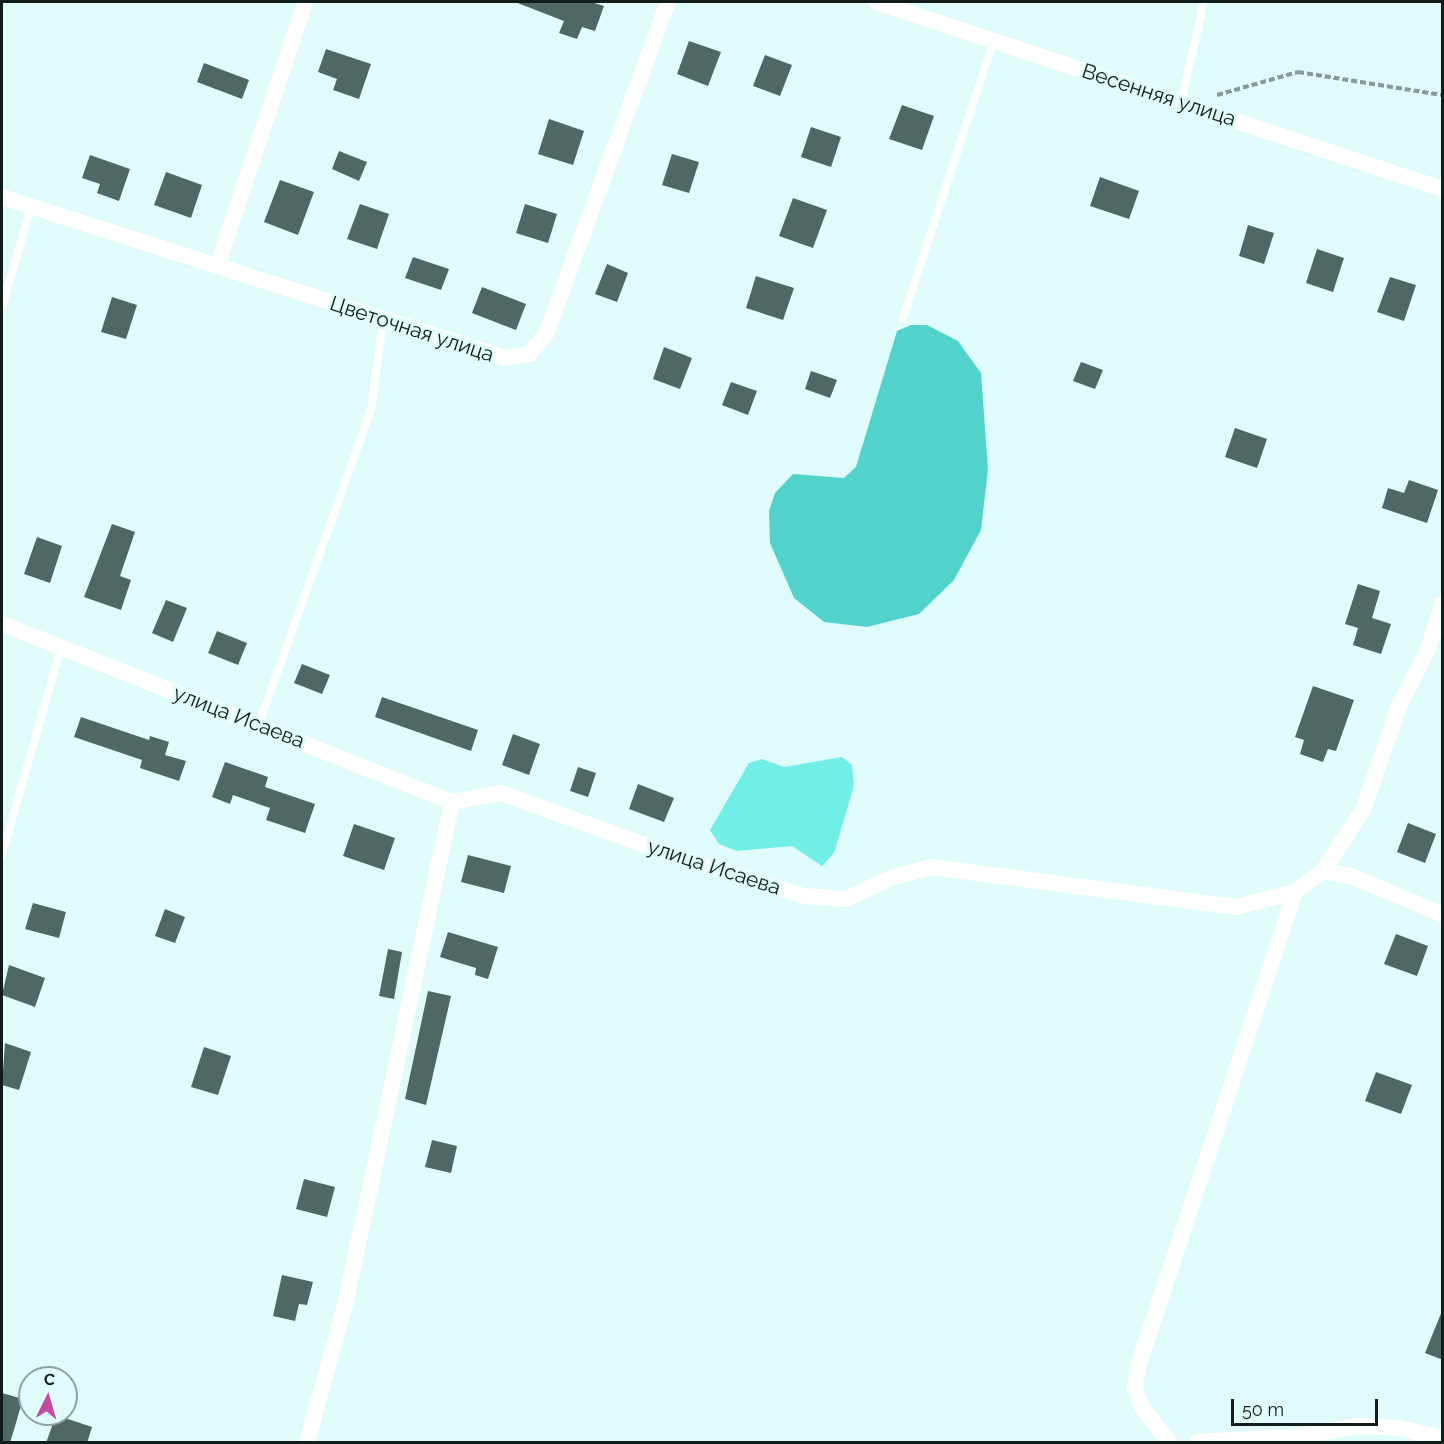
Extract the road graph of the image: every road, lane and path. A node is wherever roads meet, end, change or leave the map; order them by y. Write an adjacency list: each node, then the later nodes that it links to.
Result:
1 (305, 2): 12 (street)
2 (668, 2): 15 (street, Цветочная улица)
3 (876, 2): 5 (street, Весенняя улица)
4 (1204, 2): 8 (lane)
5 (994, 40): 8 (street, Весенняя улица); 14 (lane)
6 (1443, 95): 7 (path)
7 (1211, 96)
8 (1180, 102): 9 (street, Весенняя улица)
9 (1443, 189)
10 (2, 197): 11 (street, Цветочная улица)
11 (31, 207): 12 (street, Цветочная улица); 13 (lane)
12 (218, 264): 15 (street, Цветочная улица)
13 (2, 307)
14 (903, 318)
15 (383, 322): 19 (lane)
16 (1443, 604): 22 (street)
17 (2, 624): 18 (street, улица Исаева)
18 (61, 648): 19 (street, улица Исаева); 21 (lane)
19 (259, 724): 20 (street, улица Исаева)
20 (452, 802): 23 (street, улица Исаева); 26 (street)
21 (2, 855)
22 (1323, 871): 23 (street, улица Исаева); 24 (street)
23 (1295, 892): 27 (street)
24 (1443, 914)
25 (1443, 1438): 28 (street)
26 (307, 1443)
27 (1169, 1443)
28 (1197, 1443)

